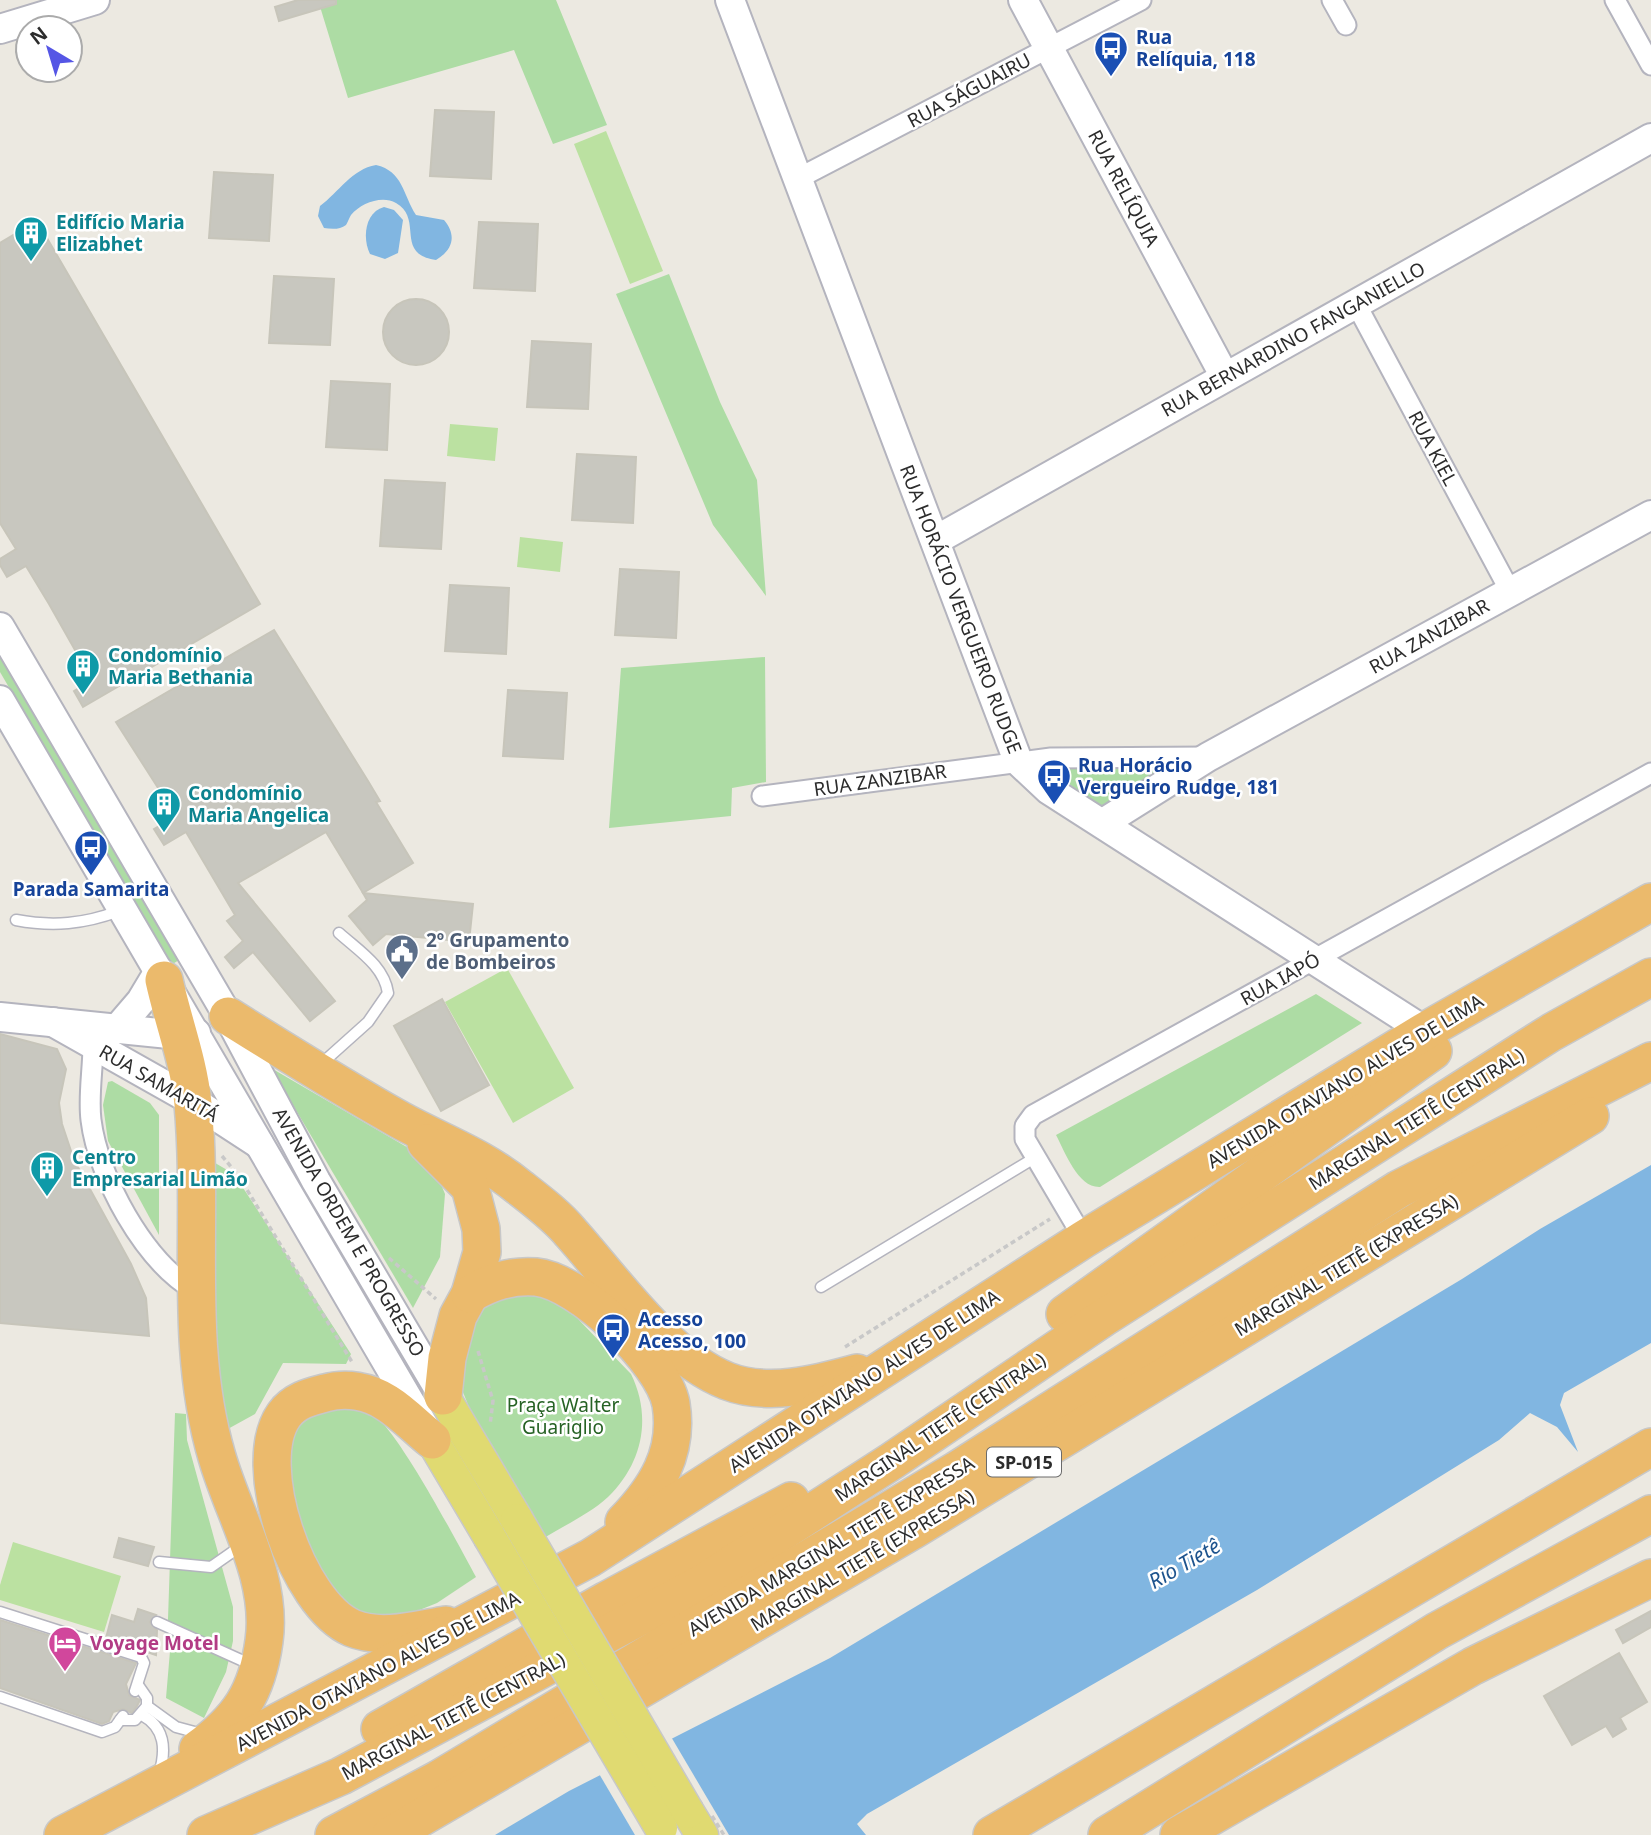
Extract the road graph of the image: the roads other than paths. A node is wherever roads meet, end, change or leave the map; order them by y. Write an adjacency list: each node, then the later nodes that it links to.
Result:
1 (95, 0): 8 (street)
2 (730, 0): 12 (street, RUA HORÁCIO VERGUEIRO RUDGE)
3 (1023, 0): 9 (street, RUA RELÍQUIA)
4 (1141, 0): 9 (street, RUA SÁGUAIRU)
5 (1332, 0): 7 (street)
6 (1615, 0): 10 (street)
7 (1346, 25)
8 (0, 29)
9 (1048, 48): 12 (street, RUA SÁGUAIRU); 14 (street, RUA RELÍQUIA)
10 (1651, 65)
11 (1651, 138): 13 (street, RUA BERNARDINO FANGANIELLO)
12 (797, 179): 16 (street, RUA HORÁCIO VERGUEIRO RUDGE)
13 (1356, 304): 14 (street, RUA BERNARDINO FANGANIELLO); 17 (street, RUA KIEL)
14 (1225, 377): 16 (street, RUA BERNARDINO FANGANIELLO)
15 (1651, 514): 17 (street, RUA ZANZIBAR)
16 (936, 540): 21 (street, RUA HORÁCIO VERGUEIRO RUDGE)
17 (1510, 591): 20 (street, RUA ZANZIBAR)
18 (0, 627): 34 (street, AVENIDA ORDEM E PROGRESSO)
19 (0, 700): 26 (street)
20 (1208, 757): 21 (street, RUA ZANZIBAR); 24 (street, RUA ZANZIBAR)
21 (1018, 761): 23 (street, RUA ZANZIBAR); 24 (street, RUA HORÁCIO VERGUEIRO RUDGE)
22 (1651, 773): 29 (street, RUA IAPÓ)
23 (762, 796)
24 (1103, 823): 29 (street, RUA HORÁCIO VERGUEIRO RUDGE)
25 (1651, 902): 32 (highway, AVENIDA OTAVIANO ALVES DE LIMA)
26 (123, 909): 27 (lane); 30 (street)
27 (16, 920)
28 (339, 933): 43 (lane)
29 (1314, 961): 38 (street, RUA HORÁCIO VERGUEIRO RUDGE); 49 (street, RUA IAPÓ)
30 (162, 976): 37 (street); 39 (highway)
31 (1651, 977): 77 (highway, MARGINAL TIETÊ (CENTRAL))
32 (1519, 979): 38 (highway, AVENIDA OTAVIANO ALVES DE LIMA); 76 (highway)
33 (1651, 991): 58 (highway)
34 (228, 1016): 39 (street); 43 (highway); 55 (street, AVENIDA ORDEM E PROGRESSO)
35 (0, 1017): 36 (street, RUA SAMARITÁ)
36 (53, 1022): 37 (street, RUA SAMARITÁ); 40 (street, RUA SAMARITÁ)
37 (117, 1029): 39 (street, RUA SAMARITÁ)
38 (1425, 1031): 50 (highway, AVENIDA OTAVIANO ALVES DE LIMA)
39 (187, 1034): 46 (highway); 48 (street, AVENIDA ORDEM E PROGRESSO)
40 (93, 1045): 41 (street, RUA SAMARITÁ); 45 (street)
41 (120, 1060): 45 (street); 46 (street, RUA SAMARITÁ)
42 (1651, 1061): 58 (highway, AVENIDA MARGINAL TIETÊ EXPRESSA / SP-015)
43 (314, 1070): 47 (highway)
44 (1651, 1080): 79 (highway, MARGINAL TIETÊ (EXPRESSA) / SP-015)
45 (92, 1092): 52 (street)
46 (193, 1101): 48 (street, RUA SAMARITÁ); 52 (highway)
47 (402, 1121): 53 (highway); 54 (highway)
48 (263, 1147): 56 (street, AVENIDA ORDEM E PROGRESSO)
49 (1036, 1157): 50 (street, RUA IAPÓ); 51 (lane)
50 (1075, 1224): 54 (highway, AVENIDA OTAVIANO ALVES DE LIMA)
51 (821, 1287)
52 (194, 1290): 60 (highway)
53 (455, 1299): 55 (highway); 61 (highway)
54 (891, 1361): 61 (highway, AVENIDA OTAVIANO ALVES DE LIMA)
55 (443, 1396): 81 (main road, AVENIDA ORDEM E PROGRESSO, bridge)
56 (432, 1440): 65 (highway); 80 (main road, AVENIDA ORDEM E PROGRESSO, bridge)
57 (1651, 1447): 82 (highway)
58 (957, 1470): 78 (highway, AVENIDA MARGINAL TIETÊ EXPRESSA / SP-015)
59 (1651, 1514): 83 (highway)
60 (247, 1541): 62 (lane); 67 (highway)
61 (590, 1558): 65 (highway, AVENIDA OTAVIANO ALVES DE LIMA)
62 (159, 1562)
63 (1651, 1578): 72 (highway)
64 (0, 1612): 69 (lane)
65 (475, 1620): 73 (highway, AVENIDA OTAVIANO ALVES DE LIMA)
66 (157, 1622): 67 (lane)
67 (258, 1668): 70 (highway)
68 (0, 1697): 69 (lane)
69 (144, 1711): 70 (lane); 71 (lane)
70 (215, 1737): 71 (highway)
71 (158, 1779): 73 (highway)
72 (1268, 1783): 74 (highway); 84 (highway)
73 (106, 1815): 75 (highway, AVENIDA OTAVIANO ALVES DE LIMA)
74 (1220, 1834)
75 (63, 1835)
76 (188, 1835)
77 (206, 1835)
78 (334, 1835)
79 (391, 1835)
80 (665, 1835)
81 (702, 1835)
82 (992, 1835)
83 (1107, 1835)
84 (1179, 1835)

